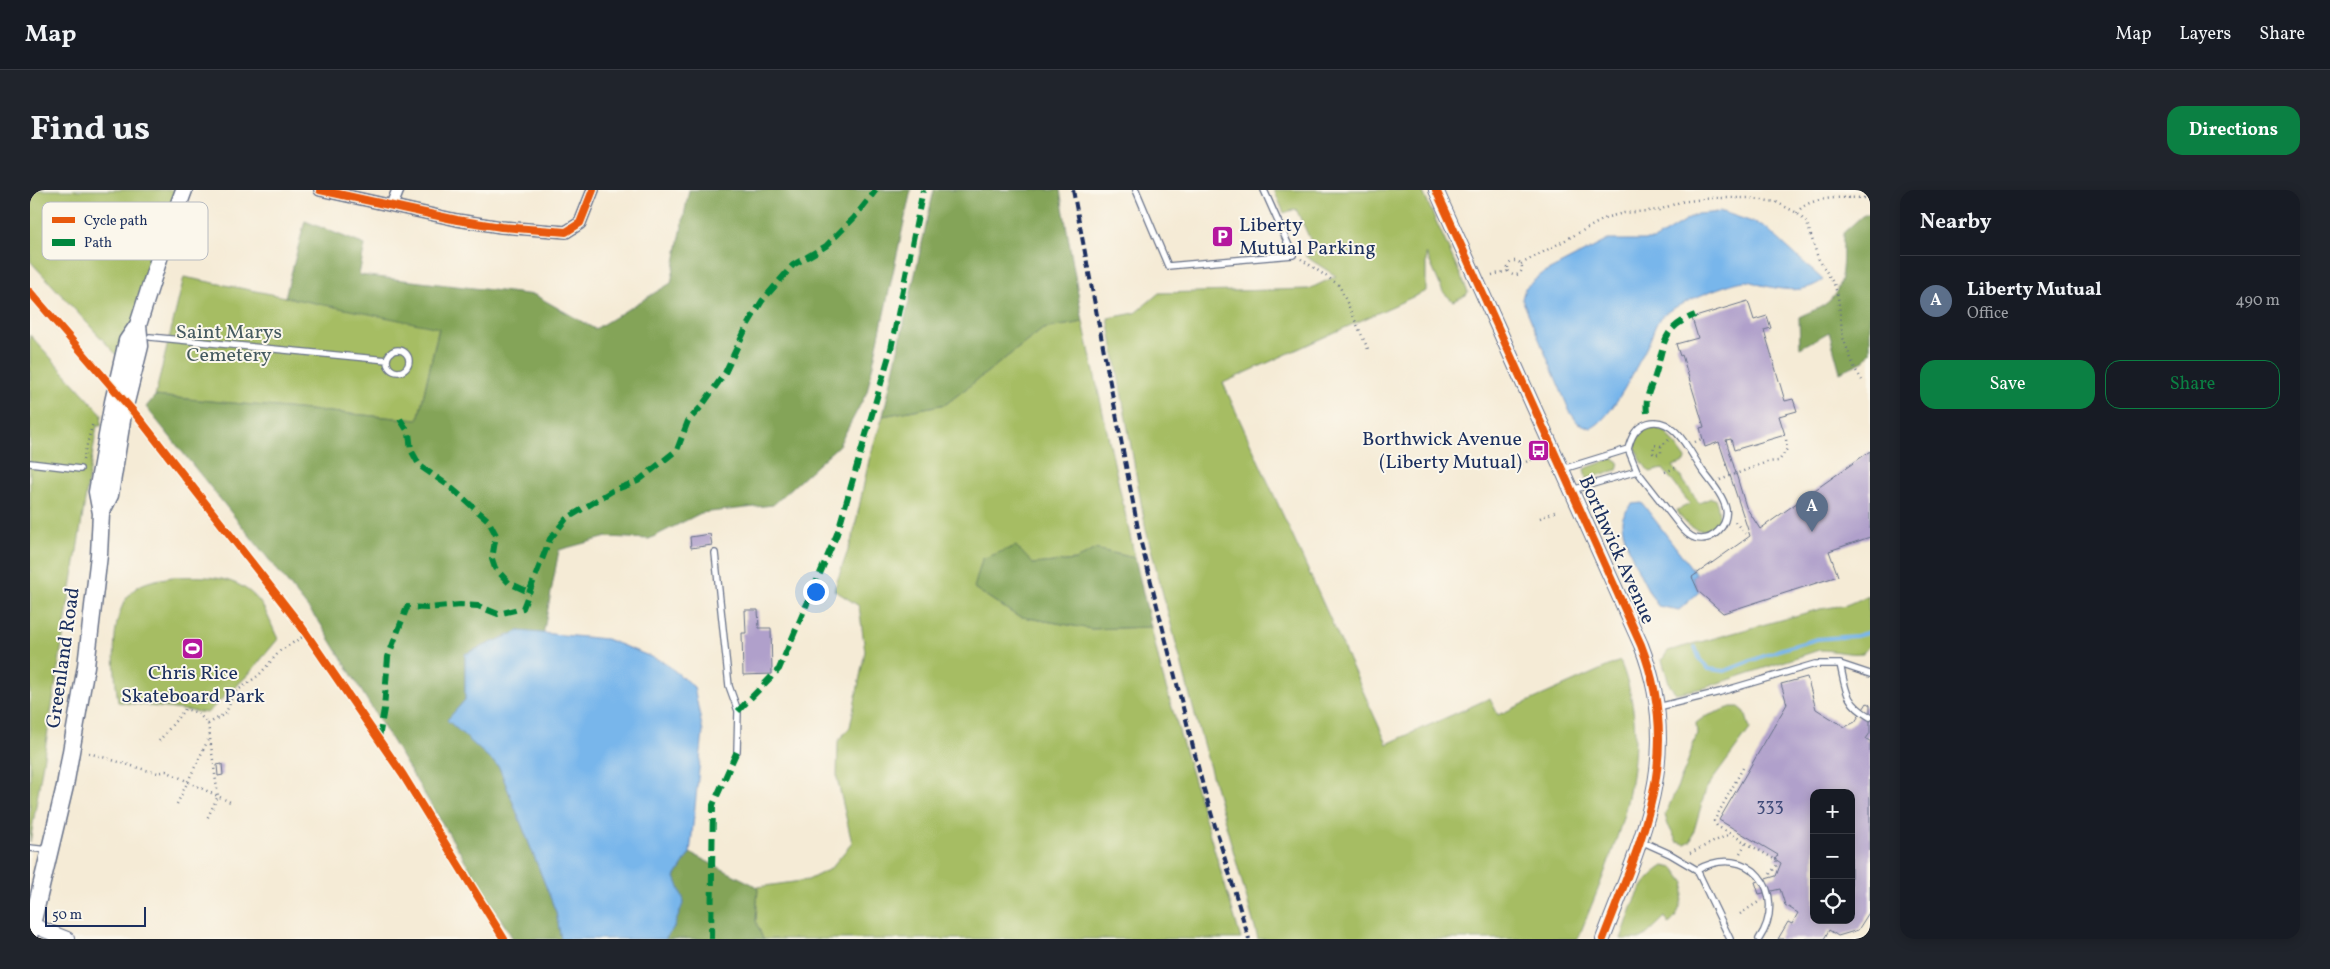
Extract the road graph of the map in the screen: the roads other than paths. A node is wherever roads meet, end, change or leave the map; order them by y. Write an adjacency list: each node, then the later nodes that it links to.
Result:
1 (184, 190): 8 (main road, Greenland Road)
2 (320, 190): 9 (street)
3 (398, 190): 9 (street)
4 (593, 190): 9 (street)
5 (1136, 190): 6 (lane)
6 (1264, 190)
7 (1436, 190): 18 (street, Borthwick Avenue)
8 (180, 202)
9 (392, 205)
10 (159, 260): 11 (main road, Greenland Road)
11 (138, 325): 14 (main road, Greenland Road); 14 (main road, Greenland Road)
12 (150, 337): 13 (lane)
13 (387, 360)
14 (118, 408): 29 (main road, Greenland Road)
15 (1628, 449): 18 (lane); 19 (lane); 19 (lane)
16 (30, 463): 17 (lane)
17 (80, 468)
18 (1562, 470): 20 (street, Borthwick Avenue)
19 (1637, 471): 20 (lane)
20 (1572, 490): 24 (street, Borthwick Avenue)
21 (714, 553): 26 (lane)
22 (1840, 664): 23 (lane); 24 (lane); 25 (lane)
23 (1870, 674)
24 (1658, 706): 27 (street, Borthwick Avenue)
25 (1870, 717)
26 (737, 751)
27 (1641, 842): 30 (lane); 33 (street, Borthwick Avenue)
28 (30, 848): 29 (lane)
29 (51, 850): 31 (main road, Greenland Road)
30 (1697, 870): 34 (lane); 35 (lane)
31 (31, 929): 32 (street)
32 (67, 939)
33 (1603, 939)
34 (1730, 939)
35 (1759, 939)

